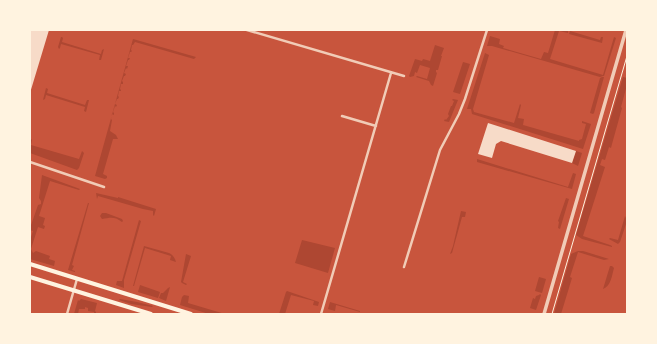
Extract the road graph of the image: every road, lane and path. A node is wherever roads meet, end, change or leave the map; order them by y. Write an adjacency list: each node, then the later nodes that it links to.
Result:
1 (247, 30): 5 (street)
2 (486, 30): 12 (street)
3 (626, 30): 20 (street)
4 (627, 56): 21 (path)
5 (391, 73): 6 (street); 8 (street)
6 (404, 76)
7 (342, 116): 8 (street)
8 (376, 126): 19 (street)
9 (30, 162): 10 (street)
10 (104, 187)
11 (30, 264): 14 (main road)
12 (404, 267)
13 (30, 277): 15 (main road)
14 (77, 279): 15 (street); 18 (main road)
15 (74, 291): 16 (street); 17 (main road)
16 (67, 314)
17 (151, 314)
18 (190, 314)
19 (321, 314)
20 (544, 314)
21 (552, 314)

